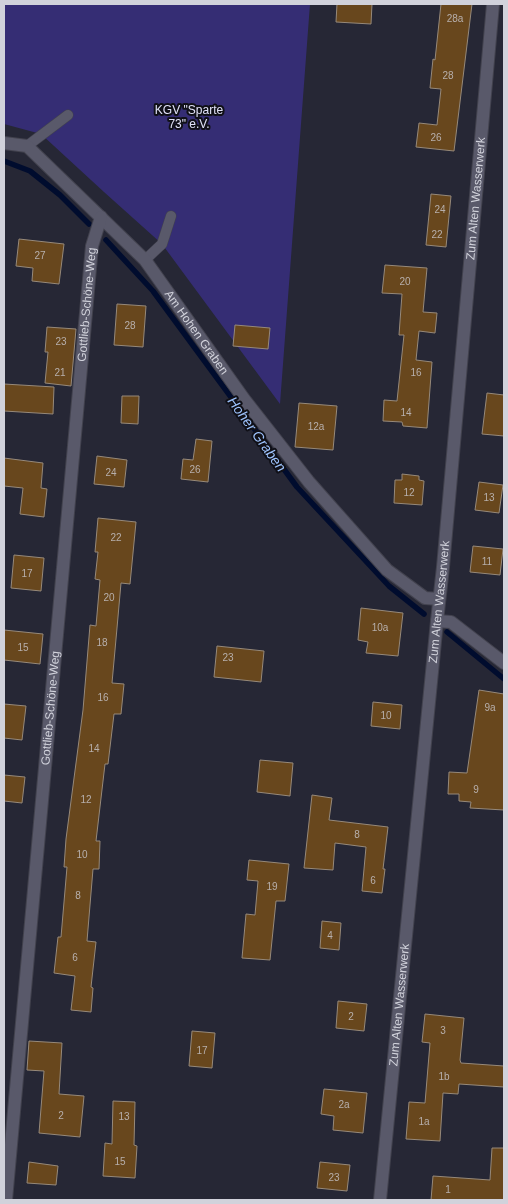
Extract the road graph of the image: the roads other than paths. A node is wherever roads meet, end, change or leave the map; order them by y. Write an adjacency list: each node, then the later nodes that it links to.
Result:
1 (493, 4): 8 (street, Zum Alten Wasserwerk)
2 (68, 114): 4 (lane)
3 (4, 143): 4 (street)
4 (27, 146): 6 (street, Am Hohen Graben)
5 (171, 216): 7 (lane)
6 (102, 217): 7 (street, Am Hohen Graben); 11 (street, Gottlieb-Schöne-Weg)
7 (145, 260): 8 (street, Am Hohen Graben)
8 (439, 599): 9 (street, Zum Alten Wasserwerk)
9 (437, 621): 10 (street); 12 (street, Zum Alten Wasserwerk)
10 (504, 663)
11 (6, 1200)
12 (380, 1200)

